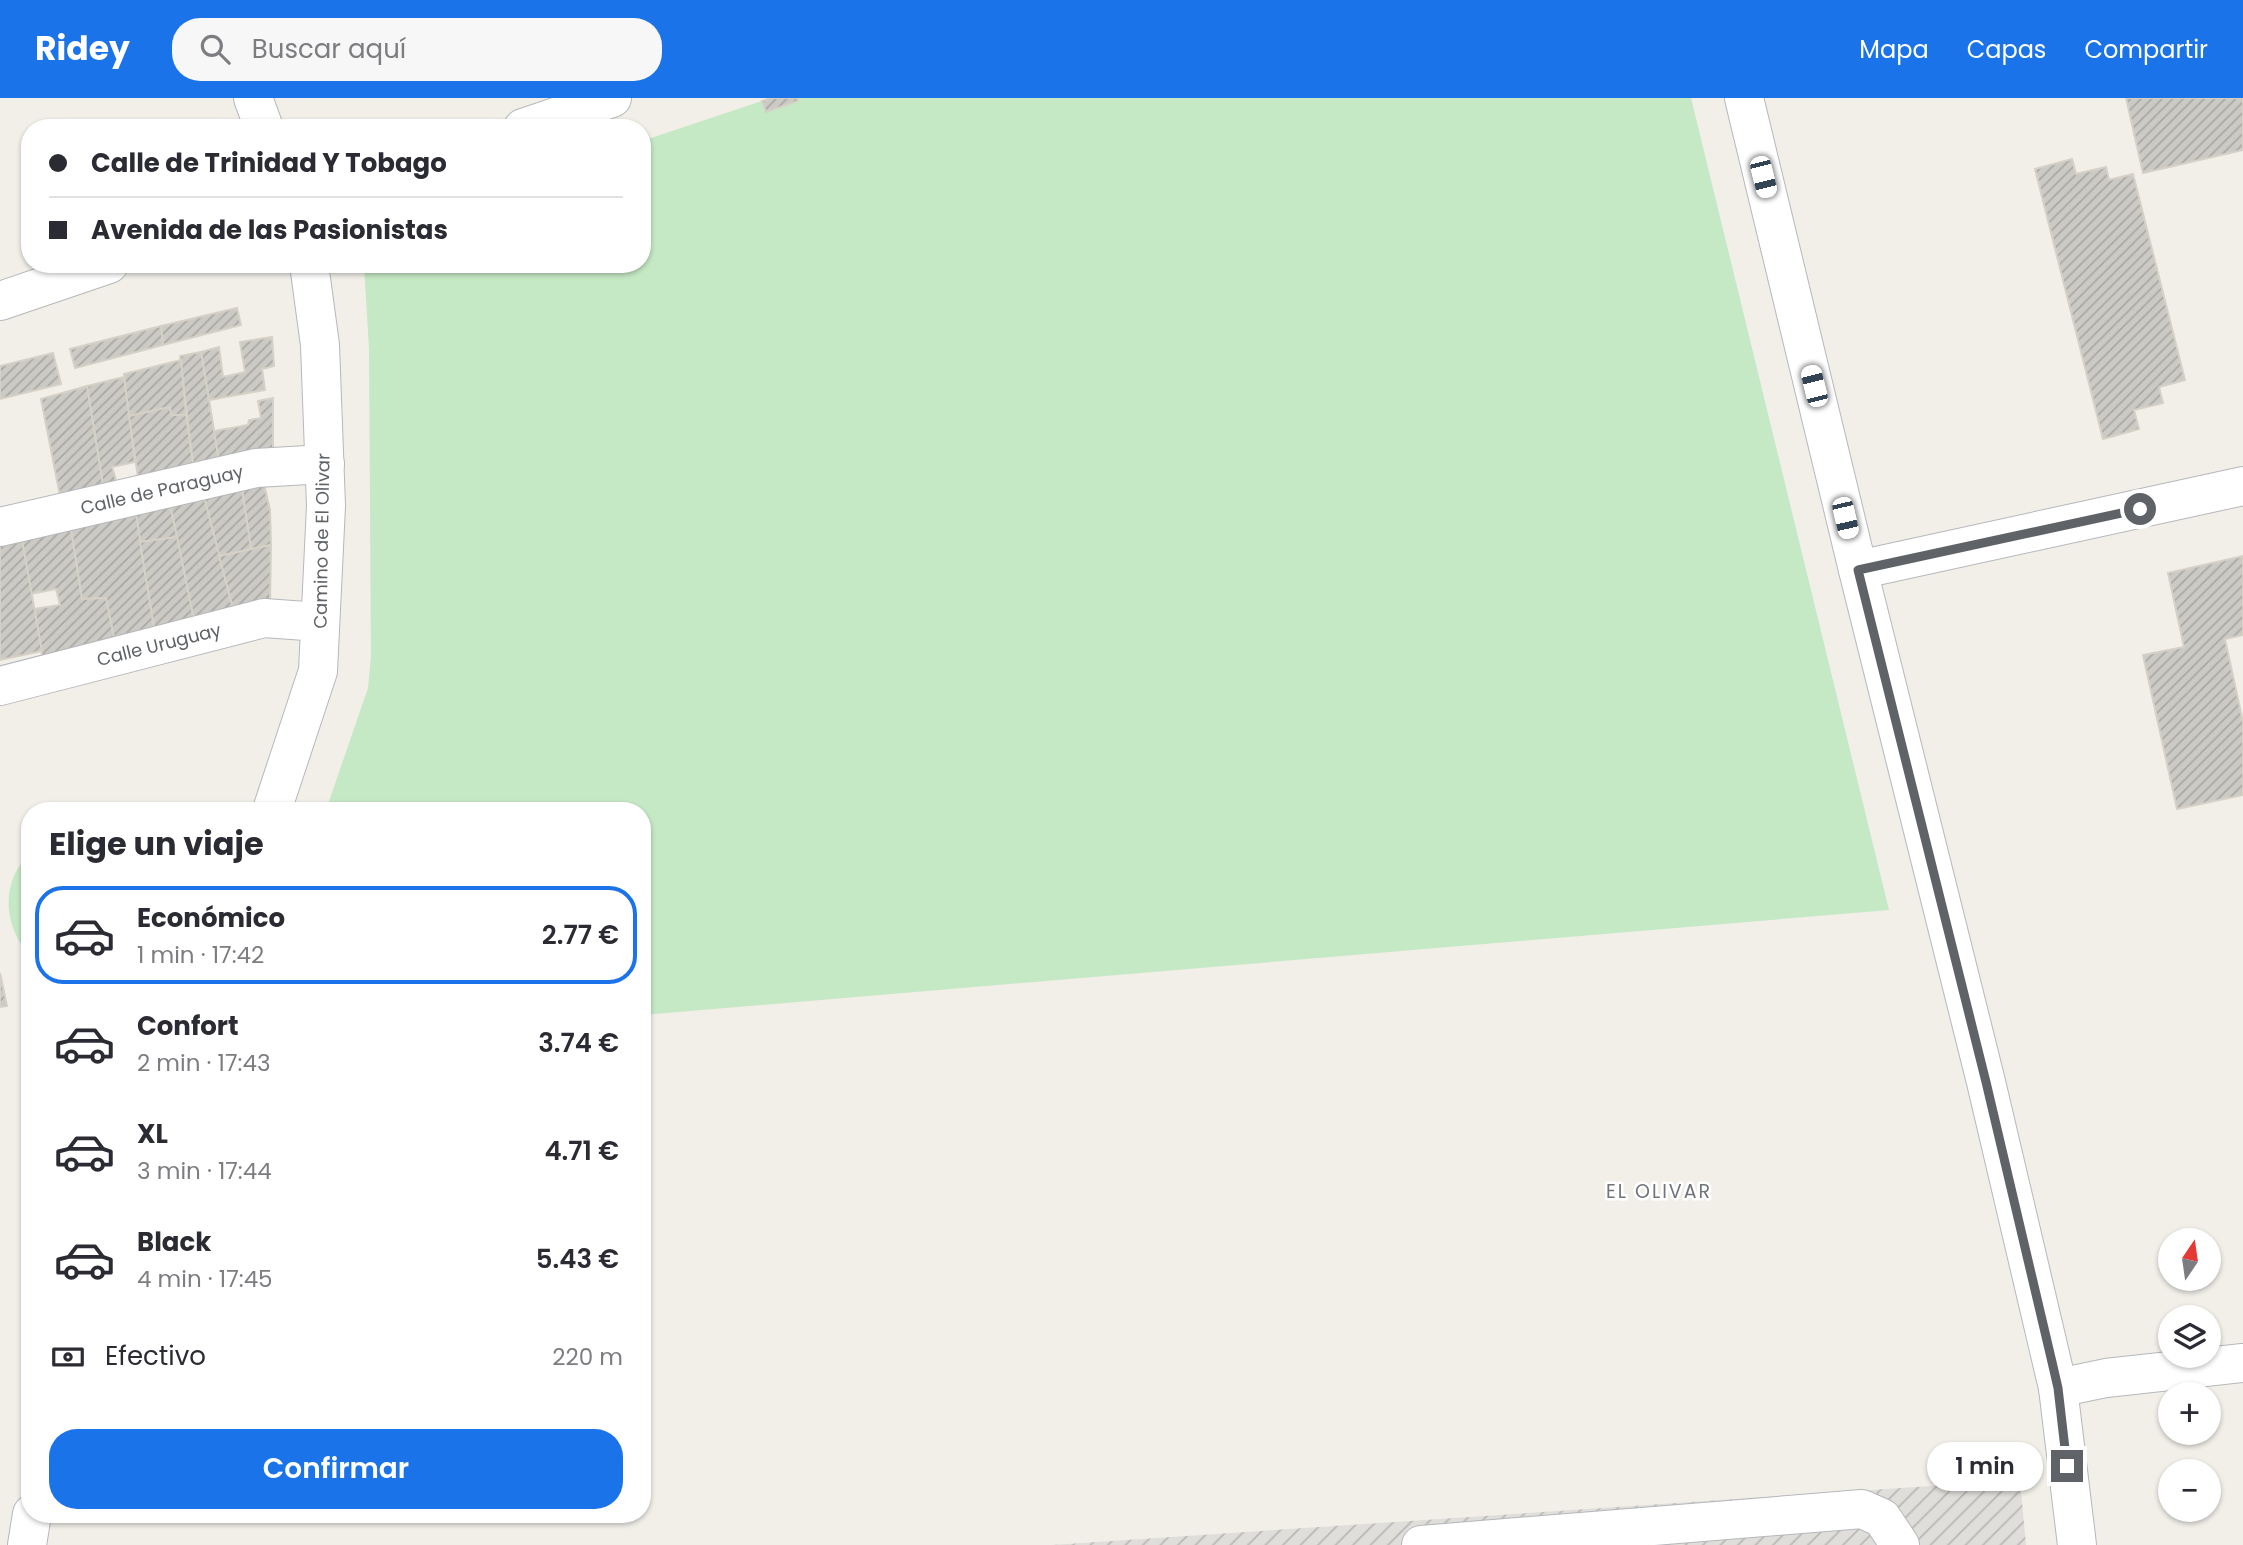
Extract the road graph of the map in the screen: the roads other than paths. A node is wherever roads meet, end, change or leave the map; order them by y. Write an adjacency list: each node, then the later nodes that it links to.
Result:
1 (253, 98): 4 (street)
2 (612, 98): 5 (street)
3 (1744, 98): 12 (street)
4 (261, 119)
5 (550, 119)
6 (82, 273): 8 (street)
7 (310, 273): 9 (street, Camino de El Olivar)
8 (0, 300)
9 (325, 464): 11 (street, Calle de Paraguay); 13 (street, Camino de El Olivar)
10 (2243, 486): 12 (street)
11 (0, 527)
12 (1858, 570): 17 (street)
13 (320, 622): 14 (street, Calle Uruguay); 15 (street, Camino de El Olivar)
14 (0, 686)
15 (275, 802)
16 (2243, 1363): 17 (street)
17 (2058, 1388): 24 (street)
18 (31, 1523): 21 (street)
19 (1707, 1534): 20 (street); 23 (street)
20 (1522, 1541): 22 (street)
21 (27, 1545)
22 (1421, 1545)
23 (1900, 1545)
24 (2077, 1545)

